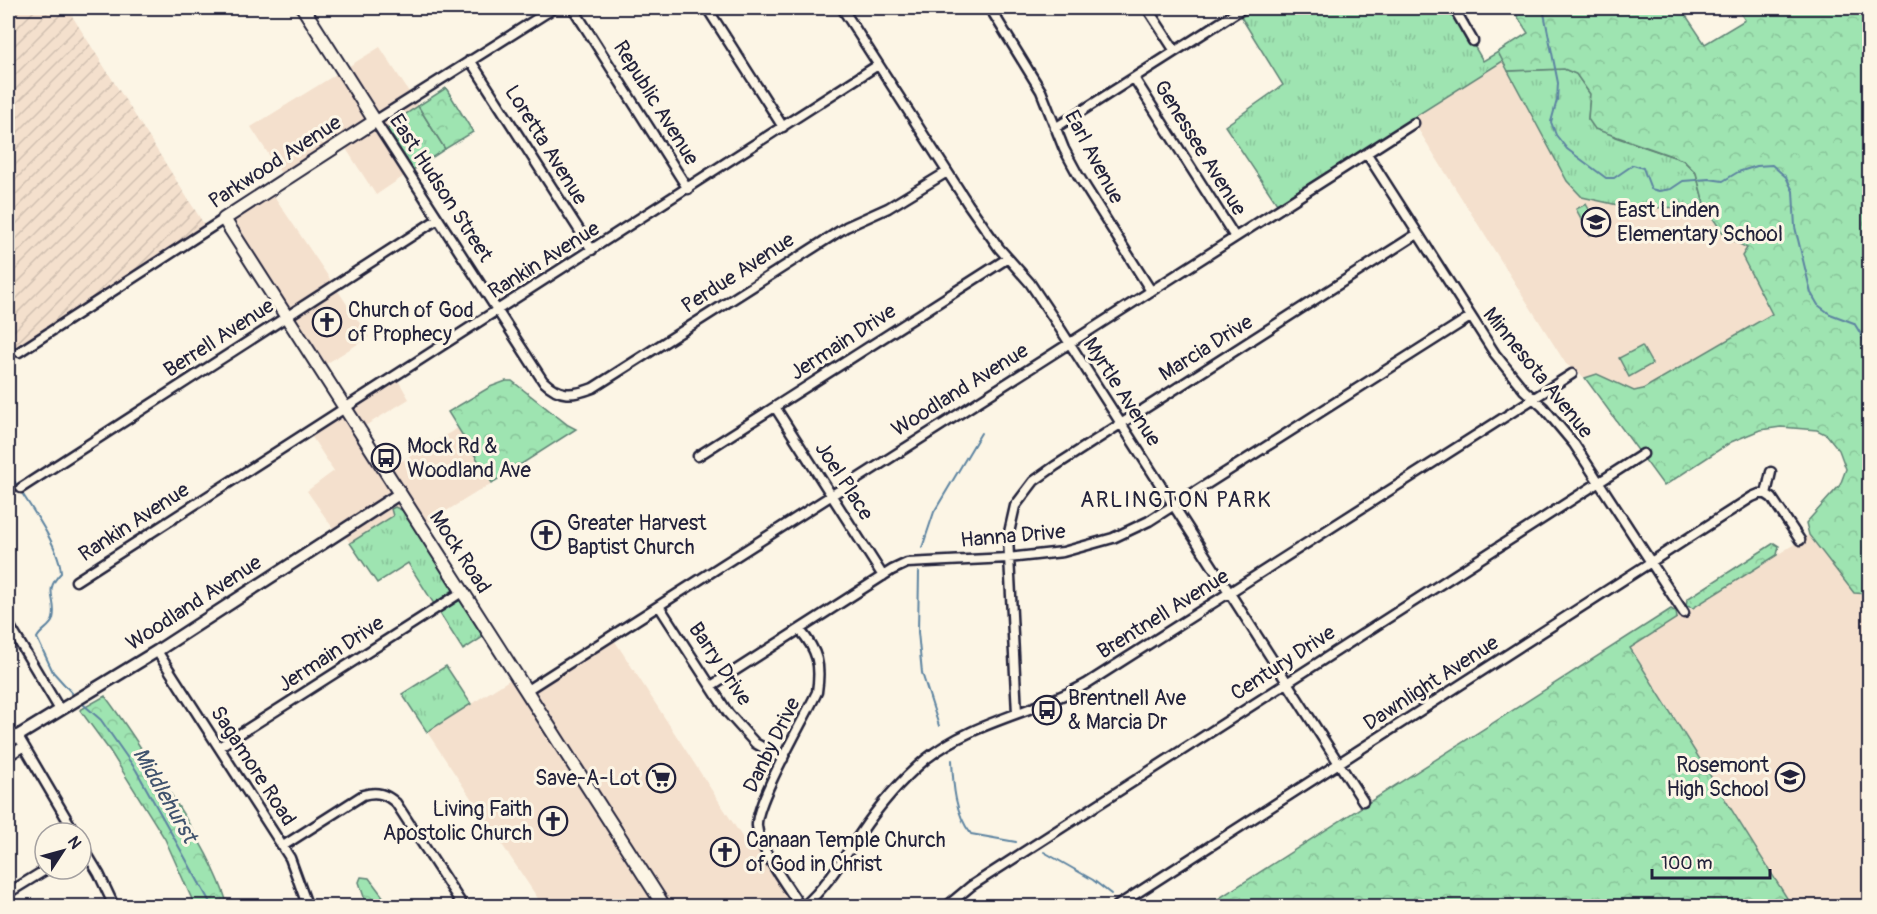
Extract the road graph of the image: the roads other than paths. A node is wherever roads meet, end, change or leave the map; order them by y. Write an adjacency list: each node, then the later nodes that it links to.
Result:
1 (303, 8): 15 (main road, East Hudson Street)
2 (554, 8): 12 (street, Parkwood Avenue)
3 (573, 8): 21 (street, Republic Avenue)
4 (707, 8): 17 (street)
5 (842, 8): 13 (street, Myrtle Avenue)
6 (990, 8): 18 (street, Earl Avenue)
7 (1147, 8): 11 (street, Genessee Avenue)
8 (1243, 8): 11 (street)
9 (1454, 8): 10 (street)
10 (1473, 41)
11 (1175, 51): 14 (street)
12 (470, 60): 15 (street, Parkwood Avenue); 26 (street, Loretta Avenue)
13 (878, 65): 17 (street, Rankin Avenue); 20 (street, Myrtle Avenue)
14 (1134, 78): 18 (street); 25 (street, Genessee Avenue)
15 (375, 121): 22 (main road, Parkwood Avenue); 23 (street, East Hudson Street)
16 (1414, 123): 19 (street, Woodland Avenue)
17 (783, 127): 21 (street, Rankin Avenue)
18 (1055, 128): 28 (street, Earl Avenue)
19 (1367, 154): 24 (street, Minnesota Avenue); 25 (street, Woodland Avenue)
20 (947, 172): 27 (street, Myrtle Avenue); 35 (street, Perdue Avenue)
21 (688, 189): 26 (street, Rankin Avenue)
22 (224, 219): 30 (main road, Mock Road); 33 (street, Parkwood Avenue)
23 (438, 219): 29 (street, East Hudson Street); 30 (street, Berrell Avenue)
24 (1417, 234): 31 (street, Minnesota Avenue); 39 (street, Marcia Drive)
25 (1235, 237): 28 (street, Woodland Avenue)
26 (591, 250): 29 (street, Rankin Avenue)
27 (1008, 258): 32 (street, Myrtle Avenue); 37 (street, Jermain Drive)
28 (1151, 291): 32 (street, Woodland Avenue)
29 (497, 310): 35 (street, East Hudson Street); 38 (street, Rankin Avenue)
30 (285, 316): 38 (main road, Mock Road); 44 (street, Berrell Avenue)
31 (1470, 317): 36 (street, Minnesota Avenue); 48 (street, Hanna Drive)
32 (1070, 344): 39 (street, Myrtle Avenue); 47 (street, Woodland Avenue)
33 (19, 352)
34 (1572, 374): 36 (street, Brentnell Avenue)
35 (549, 386)
36 (1533, 398): 43 (street, Minnesota Avenue); 55 (street, Brentnell Avenue)
37 (775, 406): 41 (street, Jermain Drive); 47 (street, Joel Place)
38 (345, 408): 45 (main road, Mock Road); 53 (street, Rankin Avenue)
39 (1121, 424): 48 (street, Myrtle Avenue); 50 (street, Marcia Drive)
40 (1642, 454): 43 (street, Century Drive)
41 (698, 456)
42 (1771, 472): 46 (street)
43 (1598, 483): 51 (street, Minnesota Avenue); 61 (street, Century Drive)
44 (21, 488)
45 (399, 494): 54 (main road, Mock Road); 60 (street, Woodland Avenue)
46 (1766, 494): 49 (street); 51 (street, Dawnlight Avenue)
47 (832, 495): 52 (street, Joel Place); 56 (street, Woodland Avenue)
48 (1174, 506): 50 (street, Hanna Drive); 55 (street, Myrtle Avenue)
49 (1800, 540)
50 (1008, 558): 52 (street, Hanna Drive); 65 (street, Marcia Drive)
51 (1650, 564): 57 (street, Minnesota Avenue); 71 (street, Dawnlight Avenue)
52 (883, 576): 59 (street, Hanna Drive)
53 (76, 581)
54 (462, 592): 63 (main road, Mock Road); 68 (street, Jermain Drive)
55 (1229, 593): 61 (street, Myrtle Avenue); 65 (street, Brentnell Avenue)
56 (659, 606): 62 (street, Barry Drive); 63 (street, Woodland Avenue)
57 (1684, 613)
58 (8, 623): 64 (street)
59 (800, 630): 62 (street, Hanna Drive); 70 (street, Danby Drive)
60 (157, 651): 64 (street, Woodland Avenue); 68 (street, Sagamore Road)
61 (1286, 682): 71 (street, Myrtle Avenue); 83 (street, Century Drive)
62 (711, 686): 70 (street, Barry Drive)
63 (527, 690): 81 (main road, Mock Road)
64 (60, 710): 66 (street, Woodland Avenue)
65 (1017, 713): 82 (street, Brentnell Avenue)
66 (13, 739): 67 (street)
67 (24, 746): 69 (street); 73 (street)
68 (219, 747): 74 (street, Sagamore Road)
69 (8, 756)
70 (783, 759): 82 (street, Danby Drive)
71 (1339, 764): 72 (street, Myrtle Avenue); 84 (street, Dawnlight Avenue)
72 (1363, 801)
73 (68, 821)
74 (283, 846): 79 (street, Sagamore Road); 80 (street)
75 (93, 864): 78 (street)
76 (33, 877): 77 (street)
77 (8, 892)
78 (114, 906)
79 (306, 906)
80 (463, 906)
81 (664, 906)
82 (802, 906)
83 (947, 906)
84 (1117, 906)

